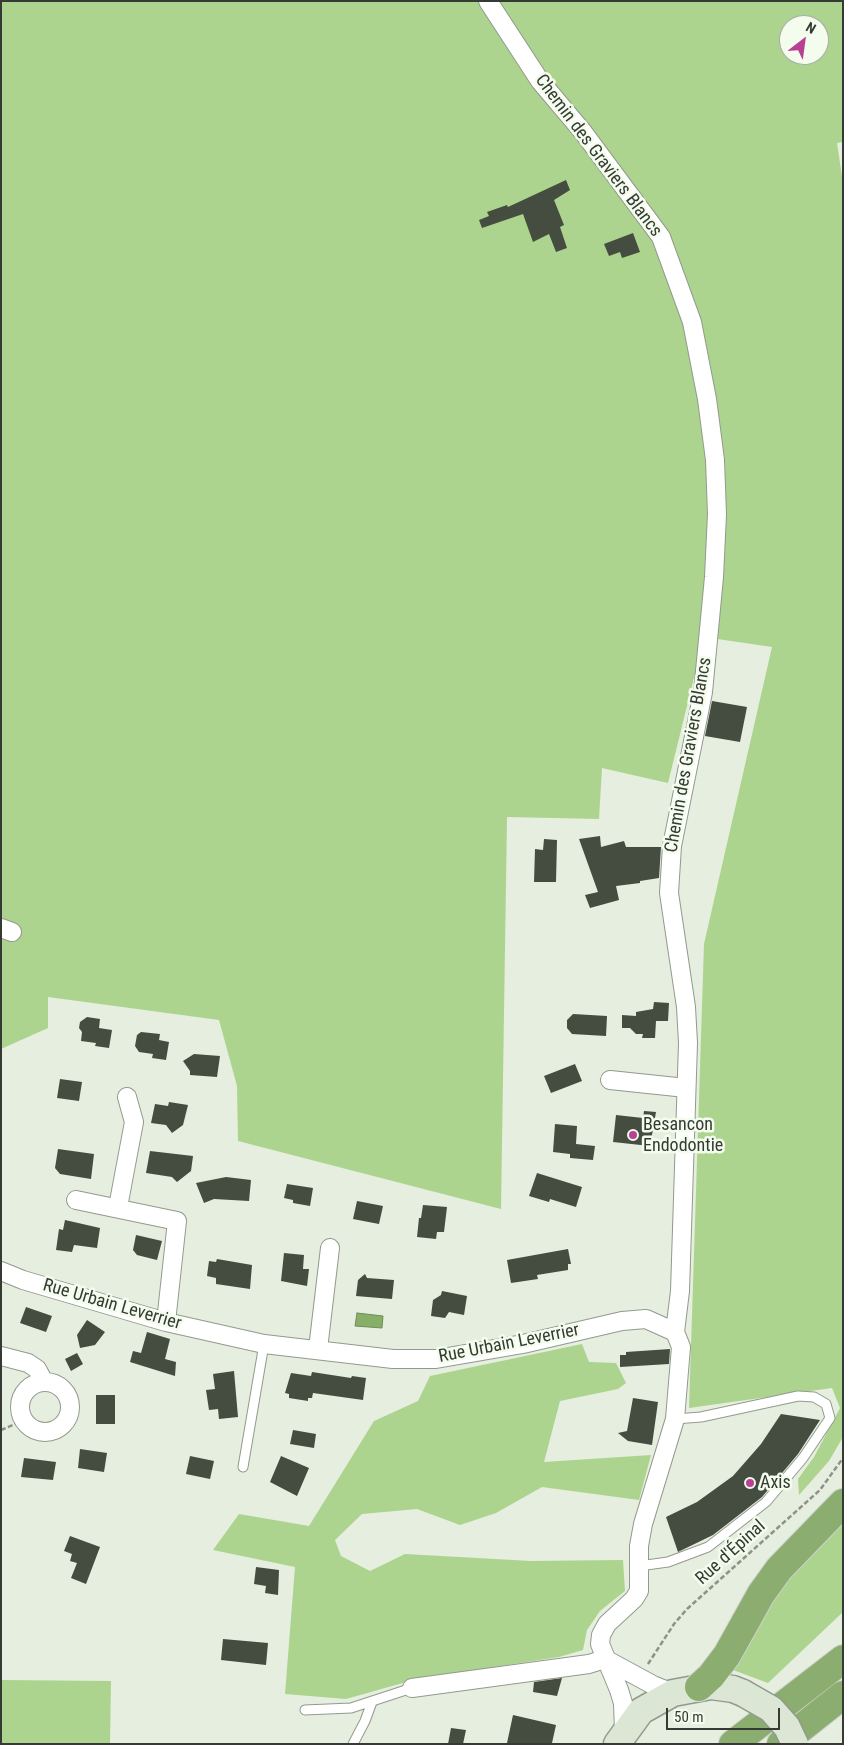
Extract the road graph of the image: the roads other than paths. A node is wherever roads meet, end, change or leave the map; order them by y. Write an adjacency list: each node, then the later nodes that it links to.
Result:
1 (488, 1): 3 (street, Chemin des Graviers Blancs)
2 (610, 1080): 3 (street)
3 (686, 1088): 10 (street, Chemin des Graviers Blancs)
4 (127, 1096): 6 (street)
5 (76, 1200): 6 (street)
6 (118, 1207): 9 (street)
7 (330, 1248): 12 (street)
8 (1, 1271): 9 (street, Rue Urbain Leverrier)
9 (166, 1322): 11 (street, Rue Urbain Leverrier)
10 (675, 1332): 12 (street, Rue Urbain Leverrier); 15 (street)
11 (264, 1344): 12 (street, Rue Urbain Leverrier); 16 (lane)
12 (318, 1349)
13 (1, 1356): 14 (street)
14 (44, 1382): 14 (street)
15 (675, 1420): 18 (street); 18 (lane)
16 (243, 1467)
17 (843, 1503): 21 (highway)
18 (639, 1566): 19 (street)
19 (605, 1659): 22 (street); 23 (street); 27 (street)
20 (843, 1659): 29 (highway)
21 (699, 1686): 23 (main road); 31 (main road, bridge)
22 (412, 1688): 25 (lane)
23 (673, 1692): 27 (main road)
24 (843, 1695): 30 (highway)
25 (372, 1702): 26 (lane); 28 (lane)
26 (305, 1710)
27 (621, 1738)
28 (353, 1744)
29 (733, 1744)
30 (780, 1744)
31 (795, 1744)

